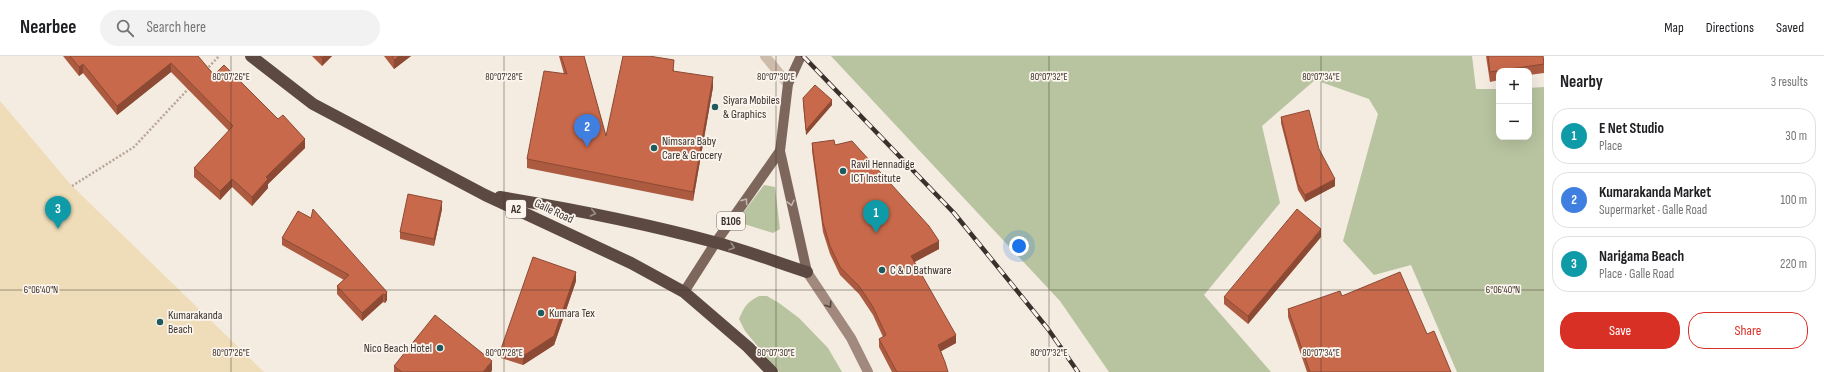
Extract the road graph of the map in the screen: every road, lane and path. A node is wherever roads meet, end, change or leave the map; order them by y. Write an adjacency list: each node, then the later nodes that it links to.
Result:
1 (219, 56): 5 (path)
2 (251, 56): 10 (highway, Galle Road / A2)
3 (765, 56): 7 (street)
4 (801, 56): 7 (main road, B106)
5 (203, 73)
6 (193, 84): 9 (path)
7 (788, 84): 8 (main road, B106)
8 (780, 151): 11 (main road, B106, one-way to 8); 12 (main road, B106, one-way to 12)
9 (72, 186)
10 (485, 195): 11 (highway, one-way to 11); 13 (highway, Galle Road / A2)
11 (716, 242): 12 (highway, one-way to 12); 13 (main road, B106)
12 (807, 272): 15 (main road, B106, one-way to 15)
13 (684, 292): 14 (highway, Galle Road / A2)
14 (772, 372)
15 (868, 372)

